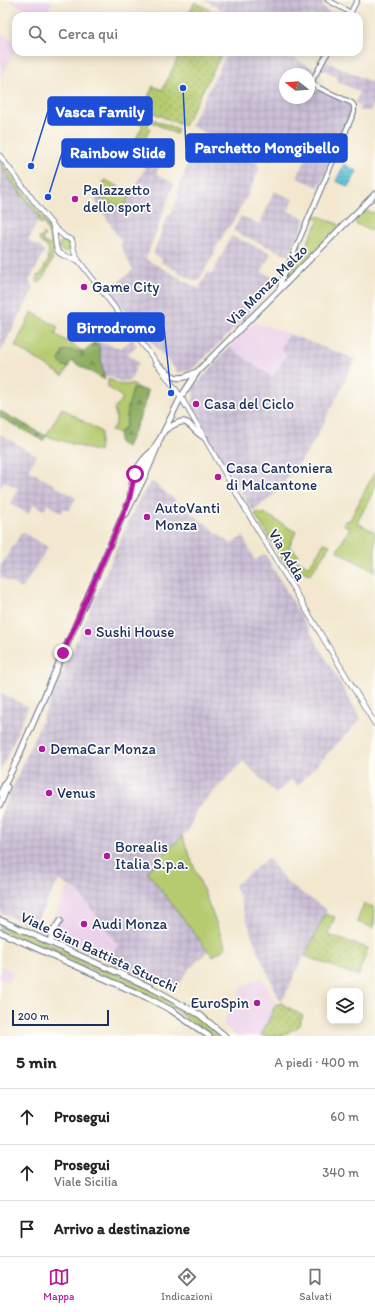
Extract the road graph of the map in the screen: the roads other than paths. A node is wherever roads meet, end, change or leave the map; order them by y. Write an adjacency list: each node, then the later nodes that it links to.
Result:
1 (328, 0): 3 (street)
2 (357, 0): 4 (street)
3 (347, 12)
4 (351, 12)
5 (326, 56): 14 (street)
6 (0, 156): 8 (main road)
7 (375, 194): 14 (main road, Via Monza Melzo)
8 (45, 216): 9 (main road); 10 (main road)
9 (66, 237): 10 (main road); 11 (main road)
10 (56, 243): 12 (main road)
11 (73, 248): 12 (main road); 13 (main road, Via Adda)
12 (65, 255): 13 (main road)
13 (79, 261): 15 (main road, Via Adda)
14 (280, 289): 16 (main road, Via Monza Melzo)
15 (156, 362): 16 (main road); 17 (main road, Via Adda)
16 (198, 371): 17 (main road, Via Monza Melzo)
17 (180, 396): 18 (main road, Via Monza Melzo); 19 (main road, Via Adda)
18 (164, 430): 19 (main road); 20 (main road, Via Monza Melzo)
19 (205, 438): 27 (main road, Via Adda)
20 (160, 439): 21 (main road); 24 (main road)
21 (152, 451): 22 (main road); 23 (main road)
22 (143, 469): 23 (main road); 24 (main road); 24 (main road)
23 (136, 472): 24 (main road); 25 (main road)
24 (143, 477): 25 (main road); 26 (main road)
25 (129, 501): 26 (main road)
26 (115, 534): 28 (main road)
27 (375, 724)
28 (13, 768): 29 (main road); 30 (main road)
29 (0, 794)
30 (0, 805)
31 (0, 920): 34 (main road, Viale Gian Battista Stucchi)
32 (60, 921): 34 (main road)
33 (0, 932): 35 (main road, Viale Gian Battista Stucchi)
34 (52, 942): 36 (main road, Viale Gian Battista Stucchi)
35 (209, 1036)
36 (225, 1036)

